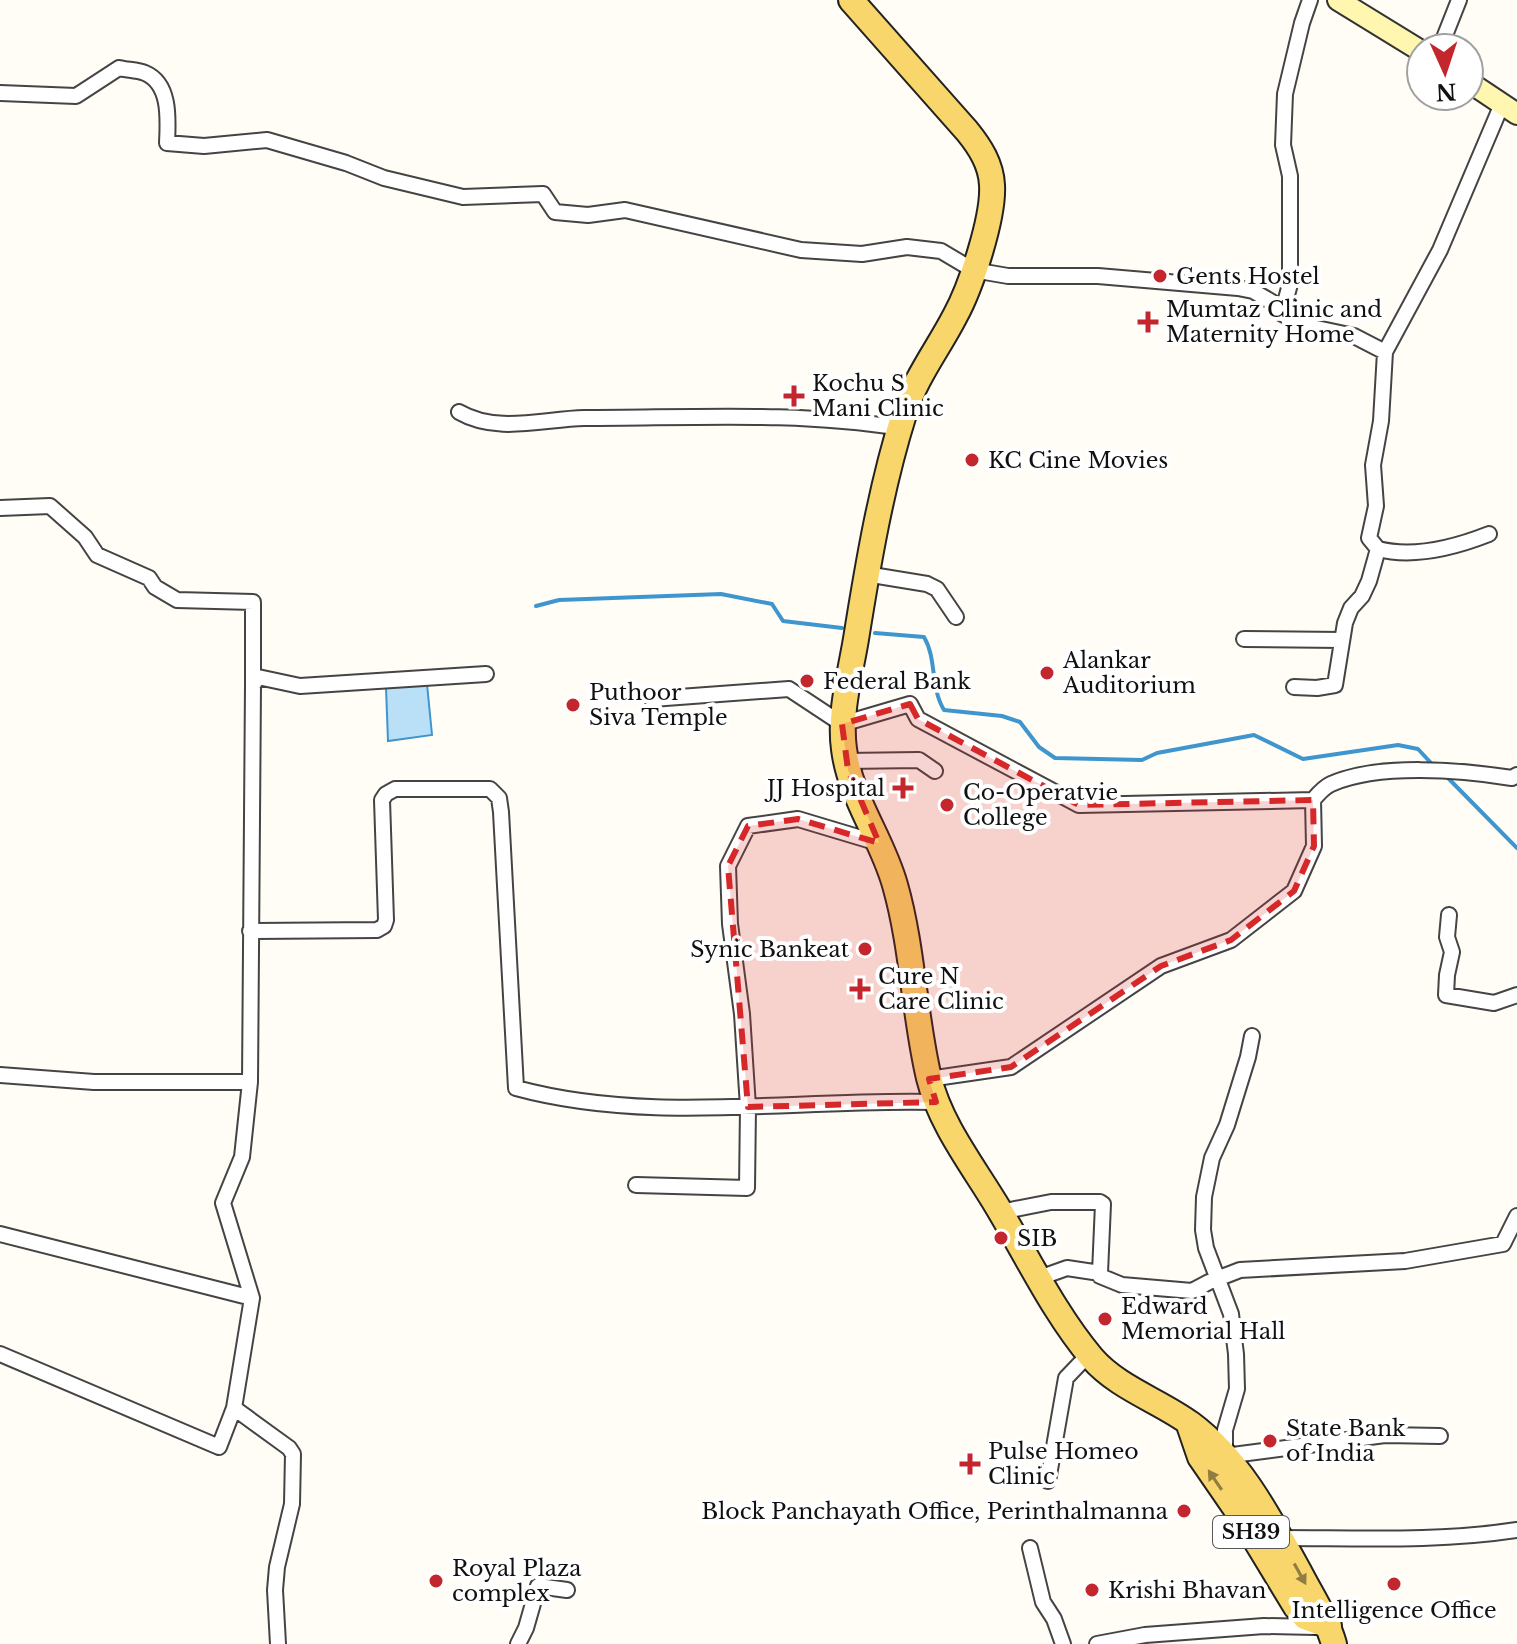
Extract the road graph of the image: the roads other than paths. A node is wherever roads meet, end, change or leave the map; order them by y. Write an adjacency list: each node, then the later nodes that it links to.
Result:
1 (851, 0): 11 (main road)
2 (1310, 0): 12 (street)
3 (1338, 0): 5 (main road)
4 (1459, 0): 6 (street)
5 (1364, 8): 7 (main road)
6 (1446, 32)
7 (1405, 39)
8 (0, 93): 11 (street)
9 (1485, 93): 10 (main road)
10 (1510, 109): 13 (street)
11 (973, 270): 12 (street); 15 (main road)
12 (1282, 314): 13 (street)
13 (1385, 352): 18 (street)
14 (459, 412): 15 (street)
15 (900, 428): 19 (main road)
16 (0, 508): 24 (street)
17 (1489, 534): 18 (street)
18 (1378, 549): 22 (street)
19 (866, 574): 20 (street); 27 (main road)
20 (956, 617)
21 (1244, 639): 22 (street)
22 (1342, 640): 25 (street)
23 (486, 674): 24 (street)
24 (253, 685): 34 (street)
25 (1294, 687)
26 (652, 699): 27 (street)
27 (842, 724): 28 (main road); 31 (street)
28 (846, 761): 29 (street); 32 (main road)
29 (935, 771)
30 (1517, 775): 31 (street)
31 (1313, 800): 39 (street)
32 (879, 843): 39 (main road); 40 (street)
33 (1449, 915): 35 (street)
34 (250, 931): 38 (street); 40 (street)
35 (1517, 995)
36 (1252, 1036): 47 (street)
37 (0, 1075): 38 (street)
38 (250, 1082): 48 (street)
39 (932, 1090): 40 (street); 42 (main road)
40 (748, 1107): 41 (street)
41 (636, 1185)
42 (1000, 1212): 45 (street); 46 (main road)
43 (1517, 1216): 47 (street)
44 (0, 1234): 48 (street)
45 (1100, 1273): 46 (street); 47 (street)
46 (1039, 1278): 50 (main road)
47 (1219, 1279): 54 (street)
48 (252, 1298): 51 (street)
49 (0, 1354): 51 (street)
50 (1089, 1354): 52 (main road); 55 (street)
51 (234, 1408): 61 (street)
52 (1188, 1422): 54 (main road, SH39); 60 (main road, SH39, one-way to 52)
53 (1440, 1436): 54 (street)
54 (1225, 1456): 57 (main road, SH39)
55 (1048, 1481)
56 (1517, 1530): 57 (street)
57 (1280, 1538): 60 (main road, SH39, one-way to 60)
58 (1030, 1548): 63 (street)
59 (567, 1590): 62 (street)
60 (1332, 1635): 64 (street)
61 (278, 1644)
62 (518, 1644)
63 (1063, 1644)
64 (1097, 1644)

